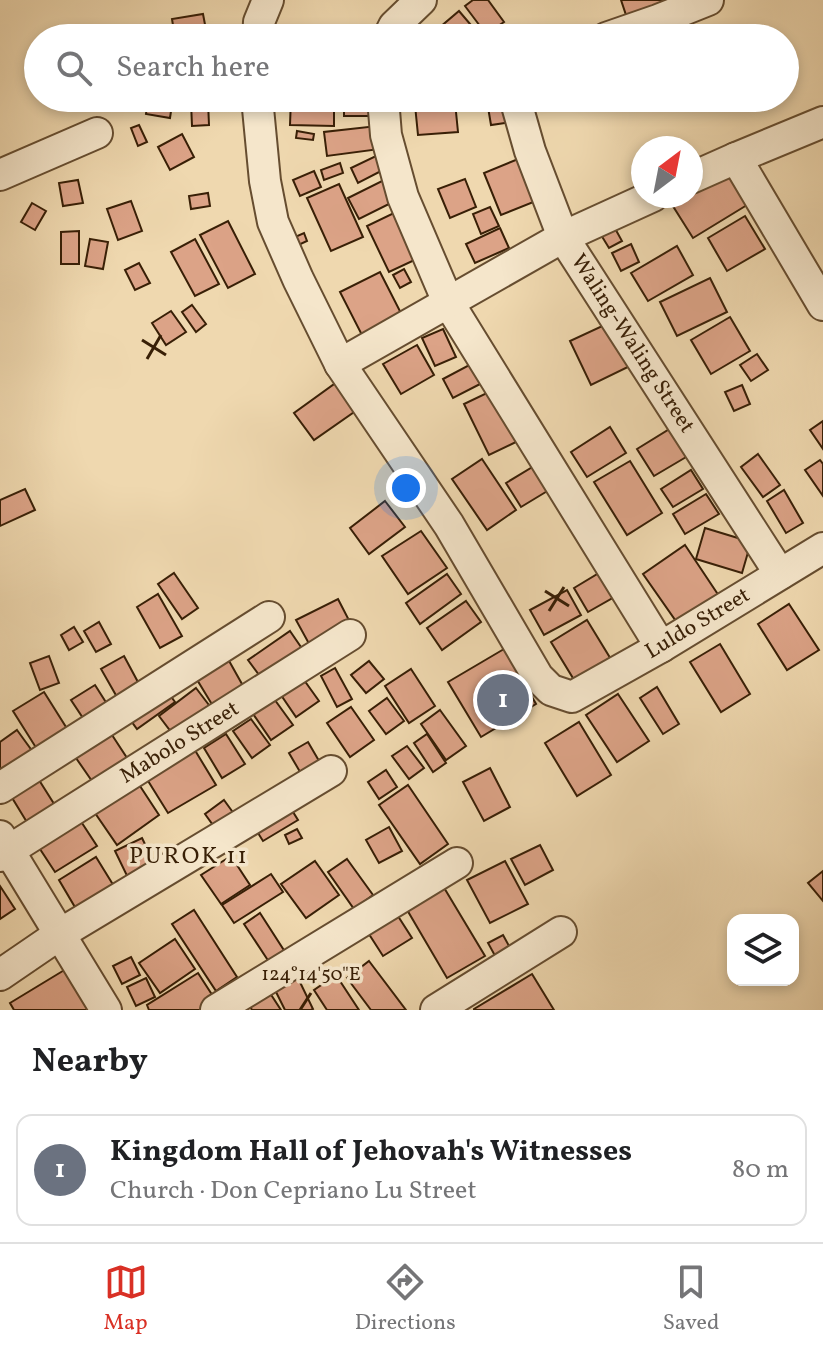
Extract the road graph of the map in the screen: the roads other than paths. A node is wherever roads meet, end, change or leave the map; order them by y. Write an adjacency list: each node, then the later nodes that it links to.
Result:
1 (268, 0): 4 (street)
2 (421, 0): 5 (street)
3 (708, 0): 6 (street)
4 (259, 24)
5 (396, 24)
6 (646, 24)
7 (258, 112): 19 (street)
8 (384, 112): 17 (street)
9 (519, 112): 16 (street, Waling-Waling Street)
10 (823, 122): 12 (street)
11 (97, 133): 14 (street)
12 (736, 158): 13 (street); 18 (street)
13 (703, 173)
14 (0, 175)
15 (631, 206): 16 (street)
16 (563, 237): 17 (street); 21 (street, Waling-Waling Street)
17 (448, 302): 19 (street); 24 (street)
18 (823, 305)
19 (340, 364): 24 (street, Luldo Street)
20 (823, 548): 21 (street, Luldo Street)
21 (780, 574): 24 (street, Luldo Street)
22 (269, 617): 26 (street)
23 (350, 635): 27 (street, Mabolo Street)
24 (661, 647)
25 (331, 771): 30 (street)
26 (0, 788)
27 (3, 848): 30 (street)
28 (457, 863): 33 (street)
29 (561, 932): 34 (street)
30 (60, 934): 31 (street); 32 (street)
31 (0, 975)
32 (106, 1010)
33 (216, 1010)
34 (436, 1010)

